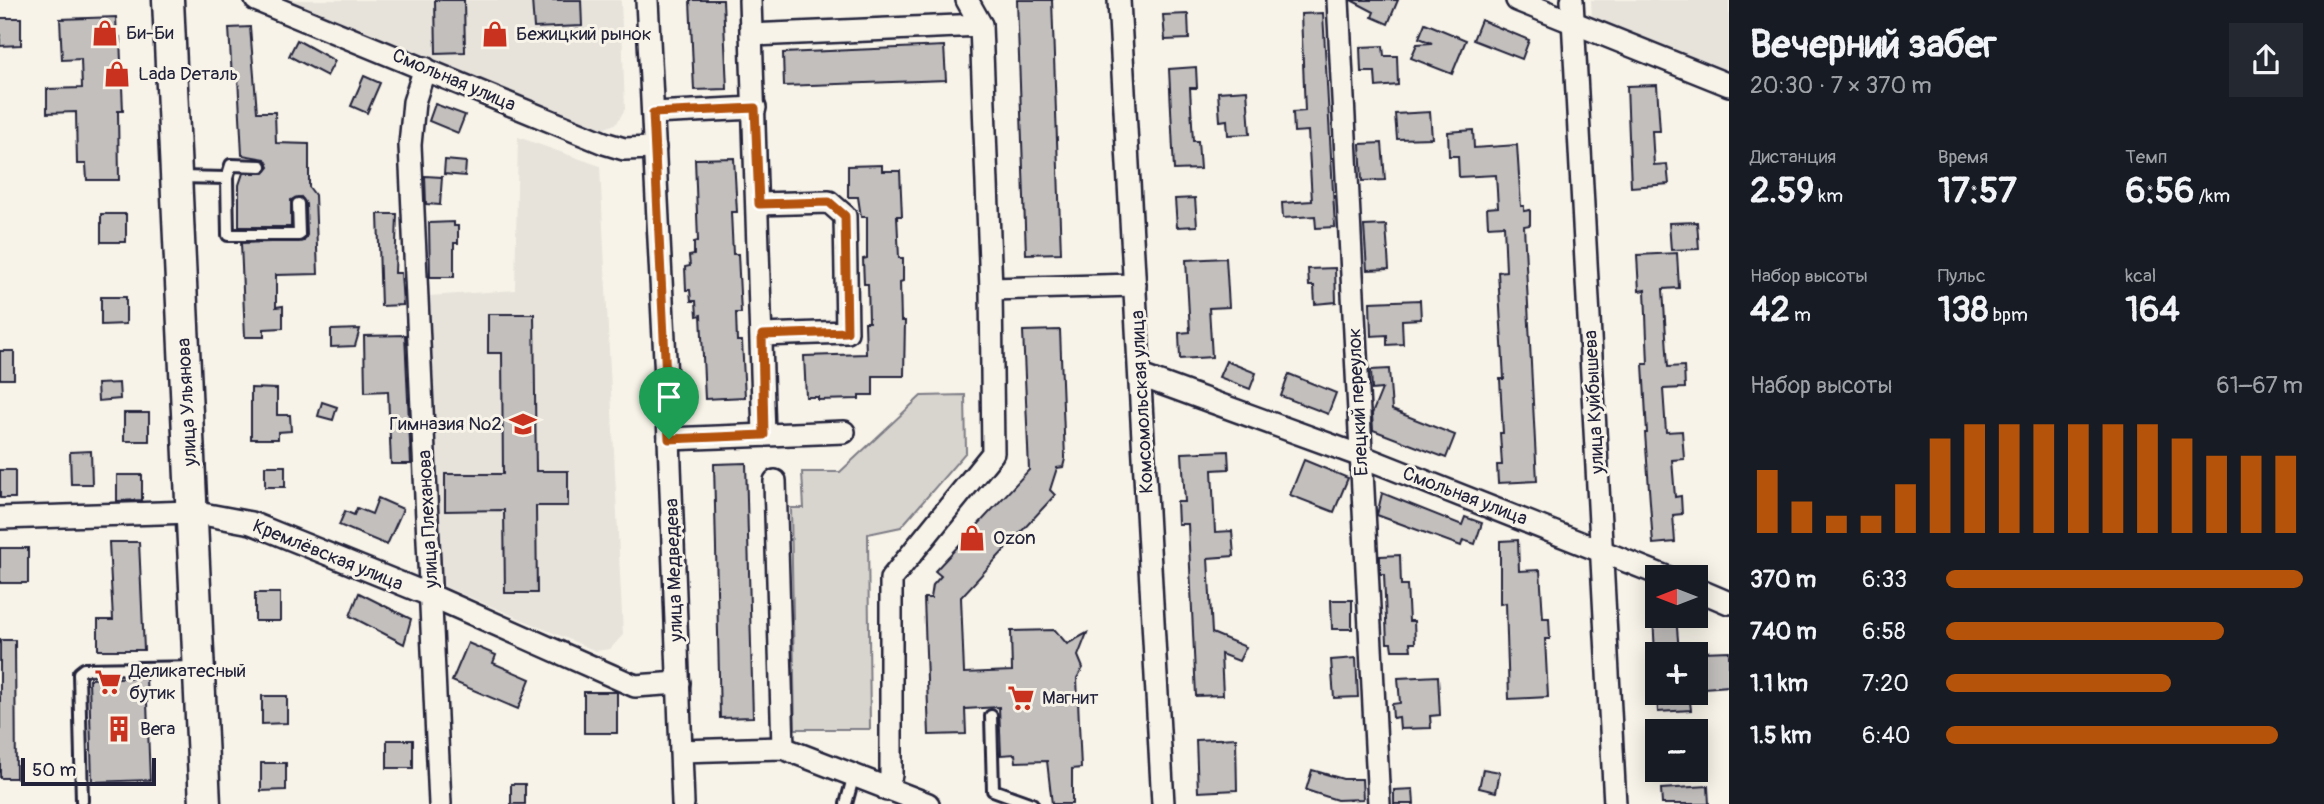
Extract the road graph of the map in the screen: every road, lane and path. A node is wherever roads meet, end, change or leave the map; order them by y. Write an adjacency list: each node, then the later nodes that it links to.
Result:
1 (168, 0): 19 (main road, улица Ульянова)
2 (256, 0): 13 (street, Смольная улица)
3 (647, 0): 16 (street, улица Медведева)
4 (750, 0): 12 (street)
5 (967, 0): 11 (street)
6 (1119, 0): 23 (street, Комсомольская улица)
7 (1338, 0): 30 (street, Елецкий переулок)
8 (1517, 0): 10 (street)
9 (1572, 0): 10 (street, улица Куйбышева)
10 (1573, 22): 14 (street); 34 (street, улица Куйбышева)
11 (981, 24): 12 (street); 24 (street)
12 (751, 35): 15 (street)
13 (425, 68): 17 (street, Смольная улица); 37 (street, улица Плеханова)
14 (1729, 86)
15 (755, 108): 16 (street); 22 (street)
16 (653, 113): 17 (street, улица Медведева)
17 (655, 148): 29 (street, улица Медведева)
18 (261, 166): 20 (lane)
19 (176, 177): 20 (lane); 32 (main road, улица Ульянова)
20 (227, 178): 21 (lane)
21 (298, 204)
22 (759, 204): 25 (street); 25 (street)
23 (1135, 285): 24 (street); 26 (street, Комсомольская улица)
24 (991, 289): 45 (street)
25 (762, 335): 28 (street)
26 (1140, 376): 30 (street, Смольная улица); 53 (street, Комсомольская улица)
27 (844, 432): 28 (street)
28 (764, 435): 29 (street)
29 (669, 439): 40 (street, улица Медведева)
30 (1361, 456): 34 (street, Смольная улица); 54 (street, Елецкий переулок)
31 (775, 481): 42 (street)
32 (192, 512): 33 (street, Кремлёвская улица); 37 (street, Кремлёвская улица); 39 (main road, улица Ульянова)
33 (0, 518)
34 (1602, 550): 35 (street, Смольная улица); 55 (street, улица Куйбышева)
35 (1645, 568)
36 (1708, 594): 38 (street)
37 (432, 596): 40 (street, Кремлёвская улица); 48 (street, улица Плеханова)
38 (1729, 603)
39 (199, 667): 46 (lane); 47 (main road, улица Ульянова)
40 (679, 683): 43 (street, улица Медведева)
41 (991, 716): 52 (lane)
42 (783, 748): 43 (street); 44 (street)
43 (681, 751): 49 (street, улица Медведева)
44 (853, 778): 45 (street); 50 (lane)
45 (887, 790): 51 (street)
46 (82, 801)
47 (205, 804)
48 (440, 804)
49 (682, 804)
50 (846, 804)
51 (928, 804)
52 (1032, 804)
53 (1163, 804)
54 (1379, 804)
55 (1615, 804)

